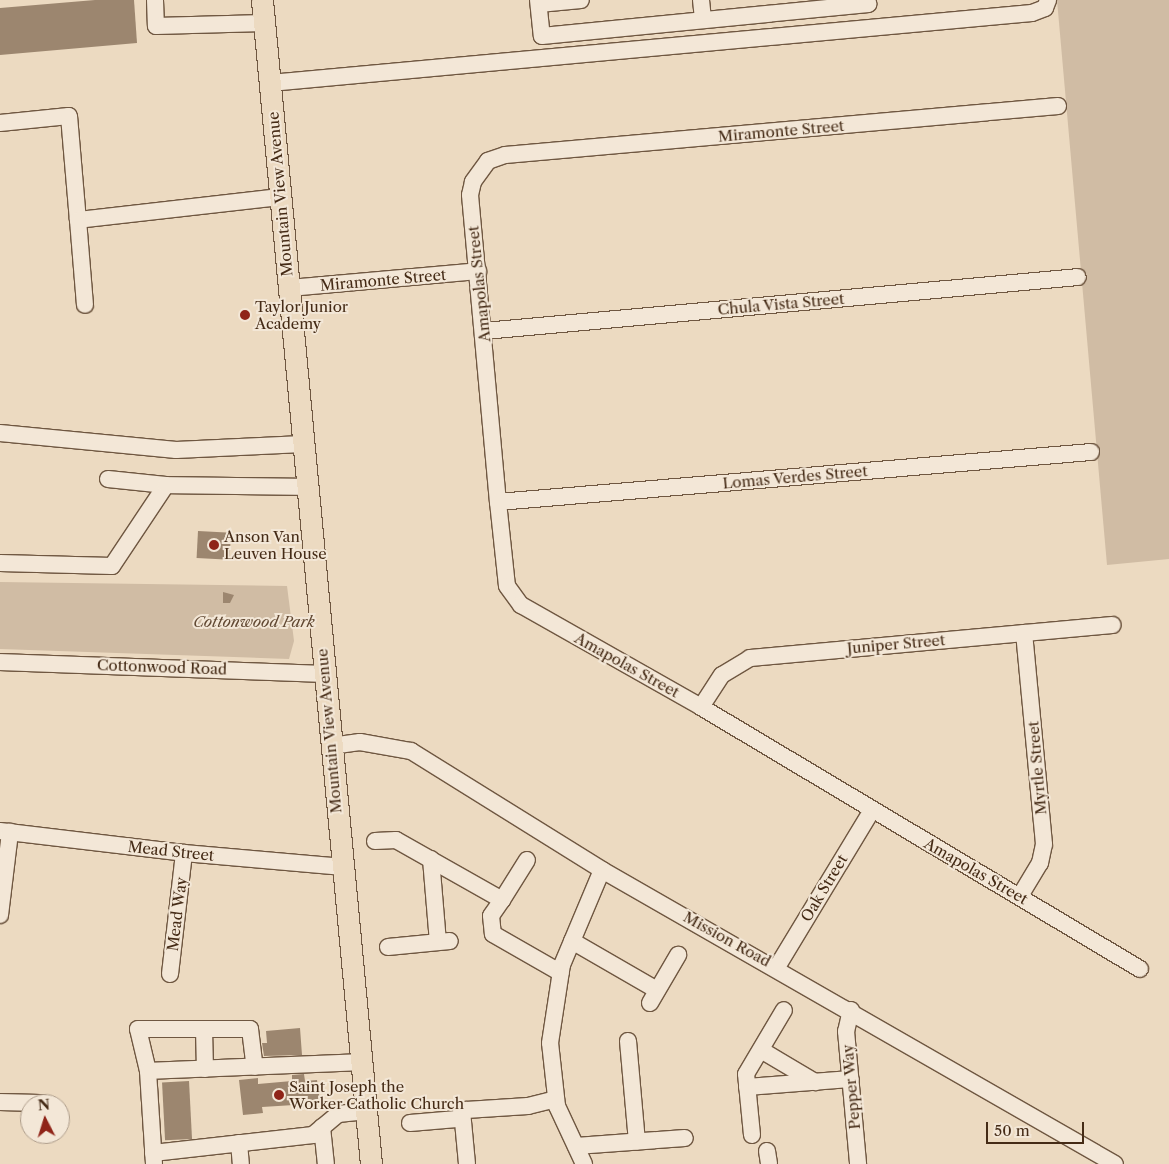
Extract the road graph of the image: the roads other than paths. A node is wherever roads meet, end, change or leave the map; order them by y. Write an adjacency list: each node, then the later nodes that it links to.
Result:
1 (155, 0): 9 (street)
2 (262, 0): 9 (main road, Mountain View Avenue)
3 (581, 0): 7 (street)
4 (701, 0): 8 (street)
5 (868, 0): 8 (street)
6 (1048, 0): 11 (street)
7 (539, 2): 10 (street)
8 (703, 20): 10 (street)
9 (264, 23): 12 (main road, Mountain View Avenue)
10 (542, 36): 11 (street)
11 (544, 58): 12 (street)
12 (270, 83): 16 (main road, Mountain View Avenue)
13 (1058, 106): 15 (street, Miramonte Street)
14 (0, 122): 17 (street)
15 (505, 155): 18 (street, Amapolas Street)
16 (280, 197): 17 (street); 20 (main road, Mountain View Avenue)
17 (78, 220): 21 (street)
18 (478, 271): 20 (street, Miramonte Street); 22 (street, Amapolas Street)
19 (1078, 277): 22 (street, Chula Vista Street)
20 (289, 288): 24 (main road, Mountain View Avenue)
21 (85, 305)
22 (484, 330): 29 (street, Amapolas Street)
23 (0, 433): 24 (street)
24 (303, 444): 28 (main road, Mountain View Avenue)
25 (1091, 452): 29 (street, Lomas Verdes Street)
26 (108, 479): 27 (street)
27 (166, 485): 28 (street); 30 (street)
28 (306, 487): 34 (main road, Mountain View Avenue)
29 (498, 502): 35 (street, Amapolas Street)
30 (0, 563)
31 (1114, 626): 32 (street, Juniper Street)
32 (1024, 633): 35 (street, Juniper Street); 45 (street, Myrtle Street)
33 (0, 662): 34 (street, Cottonwood Road)
34 (324, 674): 36 (main road, Mountain View Avenue)
35 (701, 707): 37 (street, Amapolas Street)
36 (331, 746): 43 (main road, Mountain View Avenue); 44 (street, Mission Road)
37 (872, 810): 45 (street, Amapolas Street); 51 (street, Oak Street)
38 (5, 831): 40 (street, Mead Street); 47 (street)
39 (375, 842): 41 (street)
40 (184, 853): 43 (street, Mead Street); 54 (street, Mead Way)
41 (431, 860): 46 (street); 49 (street)
42 (527, 860): 46 (street)
43 (343, 867): 60 (main road, Mountain View Avenue)
44 (602, 870): 48 (street); 51 (street, Mission Road)
45 (1020, 896): 52 (street, Amapolas Street)
46 (502, 900): 53 (street)
47 (0, 915)
48 (572, 941): 50 (street); 53 (street)
49 (388, 947)
50 (678, 954)
51 (777, 967): 56 (street, Mission Road)
52 (1140, 970)
53 (560, 973): 67 (street)
54 (170, 974)
55 (784, 1010): 59 (street)
56 (851, 1010): 64 (street, Pepper Way); 86 (street, Mission Road)
57 (204, 1029): 61 (street); 62 (street); 63 (street)
58 (628, 1041): 76 (street)
59 (761, 1050): 65 (street); 66 (street)
60 (362, 1062): 61 (street); 70 (main road, Mountain View Avenue)
61 (255, 1067): 62 (street)
62 (205, 1069): 63 (street)
63 (148, 1071): 79 (street)
64 (851, 1079): 65 (street); 85 (street, Pepper Way)
65 (815, 1082): 66 (street)
66 (748, 1087): 74 (street)
67 (556, 1099): 71 (street); 78 (street)
68 (0, 1102): 69 (street)
69 (20, 1102)
70 (367, 1111): 73 (street); 82 (main road, Mountain View Avenue)
71 (462, 1111): 72 (street); 83 (street)
72 (410, 1123)
73 (322, 1127): 77 (street); 81 (street)
74 (752, 1135)
75 (685, 1138): 76 (street)
76 (637, 1142): 78 (street)
77 (239, 1143): 79 (street); 80 (street)
78 (576, 1146): 84 (street)
79 (153, 1158)
80 (241, 1164)
81 (326, 1164)
82 (372, 1164)
83 (467, 1164)
84 (584, 1164)
85 (858, 1164)
86 (1115, 1164)

